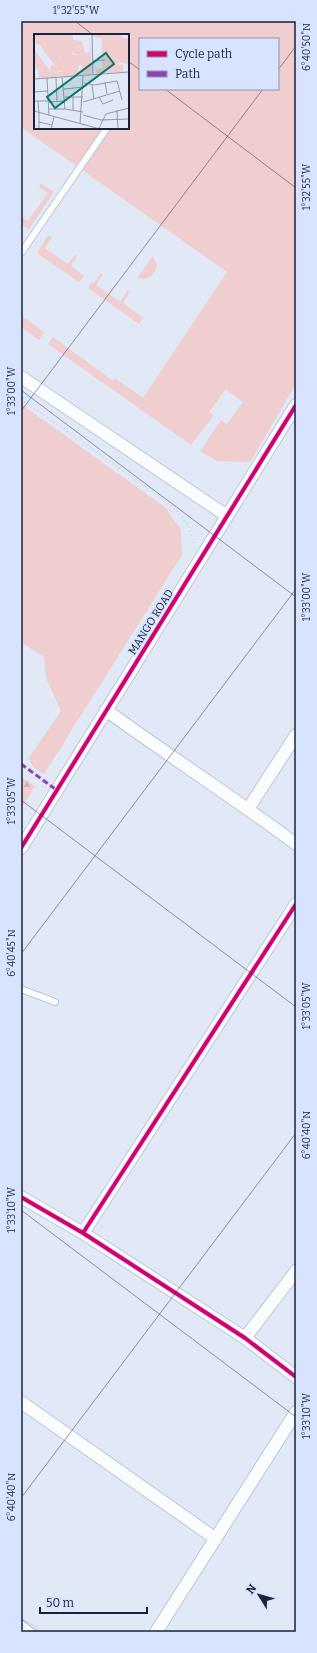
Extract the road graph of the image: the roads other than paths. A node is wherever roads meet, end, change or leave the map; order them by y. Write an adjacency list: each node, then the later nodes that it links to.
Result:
1 (106, 129): 2 (lane)
2 (21, 253)
3 (21, 377): 5 (street)
4 (296, 405): 5 (street, MANGO ROAD)
5 (227, 516): 6 (street, MANGO ROAD)
6 (106, 710): 8 (street); 10 (street, MANGO ROAD)
7 (296, 735): 8 (street)
8 (248, 809): 9 (street)
9 (296, 844)
10 (21, 848)
11 (296, 904): 15 (street)
12 (21, 989): 13 (lane)
13 (55, 1002)
14 (21, 1197): 15 (street)
15 (83, 1233): 17 (street)
16 (296, 1271): 17 (street)
17 (245, 1338): 18 (street)
18 (296, 1377)
19 (21, 1402): 21 (street)
20 (296, 1412): 21 (street)
21 (216, 1539): 24 (street)
22 (21, 1626): 23 (street)
23 (31, 1632)
24 (156, 1632)

